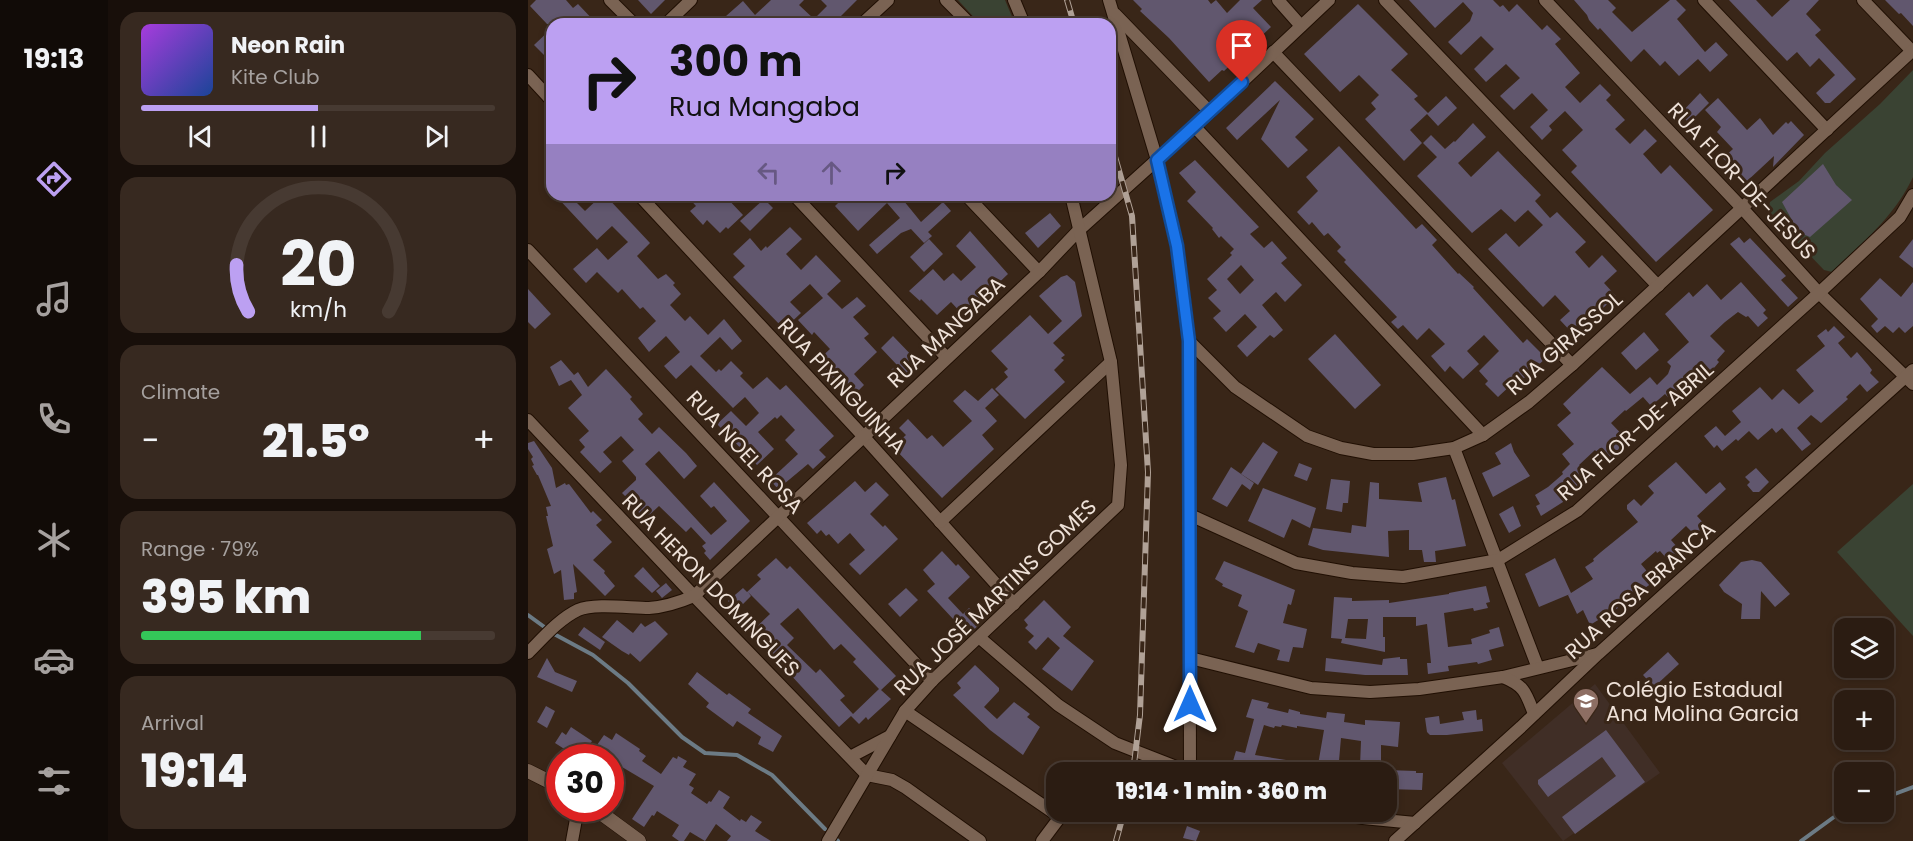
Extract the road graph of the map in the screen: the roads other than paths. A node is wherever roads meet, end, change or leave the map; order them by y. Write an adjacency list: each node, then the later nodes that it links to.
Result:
1 (610, 0): 13 (street)
2 (691, 0): 14 (street)
3 (888, 0): 15 (street)
4 (946, 0): 16 (street)
5 (1014, 0): 17 (street)
6 (1278, 0): 19 (street)
7 (1329, 0): 19 (street, RUA MANGABA)
8 (1385, 0): 39 (street)
9 (1545, 0): 35 (street, RUA FLOR-DE-JESUS)
10 (1704, 0): 26 (street)
11 (1863, 0): 20 (street)
12 (1111, 6): 24 (street)
13 (628, 18)
14 (672, 18)
15 (868, 18)
16 (964, 18)
17 (1022, 18)
18 (1116, 23): 27 (street)
19 (1301, 26): 21 (street, RUA MANGABA)
20 (1912, 50): 26 (street, RUA GIRASSOL)
21 (1273, 52): 24 (street, RUA MANGABA); 44 (street)
22 (528, 75): 23 (street)
23 (546, 94)
24 (1210, 112): 25 (street, RUA MANGABA)
25 (1194, 126): 27 (street, RUA MANGABA); 47 (street)
26 (1827, 130): 35 (street, RUA GIRASSOL)
27 (1157, 160): 29 (street, RUA MANGABA); 41 (street)
28 (1913, 195): 40 (street, RUA FLOR-DE-ABRIL)
29 (1116, 197)
30 (645, 201): 48 (street, RUA PIXINGUINHA)
31 (800, 201): 42 (street)
32 (972, 201): 38 (street)
33 (1072, 201): 36 (street)
34 (1111, 201): 36 (street, RUA MANGABA)
35 (1742, 208): 39 (street, RUA GIRASSOL); 40 (street, RUA FLOR-DE-JESUS)
36 (1079, 230): 38 (street, RUA MANGABA); 43 (street)
37 (528, 250): 51 (street, RUA NOEL ROSA)
38 (1039, 272): 42 (street, RUA MANGABA)
39 (1658, 286): 44 (street, RUA GIRASSOL)
40 (1819, 293): 45 (street, RUA FLOR-DE-JESUS); 53 (street, RUA FLOR-DE-ABRIL)
41 (1189, 341): 49 (street, RUA GIRASSOL); 50 (street)
42 (947, 358): 48 (street, RUA MANGABA)
43 (1110, 362): 52 (street); 55 (street, RUA JOSÉ MARTINS GOMES)
44 (1572, 365): 47 (street, RUA GIRASSOL)
45 (1911, 377): 58 (street, RUA ROSA BRANCA)
46 (528, 420): 54 (street, RUA HERON DOMINGUES)
47 (1483, 435): 49 (street, RUA GIRASSOL)
48 (864, 436): 51 (street, RUA MANGABA); 52 (street, RUA PIXINGUINHA)
49 (1454, 448): 53 (street)
50 (1190, 515): 53 (street, RUA FLOR-DE-ABRIL); 59 (street)
51 (778, 517): 54 (street, RUA MANGABA); 62 (street, RUA NOEL ROSA)
52 (940, 522): 55 (street, RUA PIXINGUINHA)
53 (1498, 560): 60 (street)
54 (694, 596): 57 (street, RUA MANGABA); 66 (street, RUA HERON DOMINGUES)
55 (1014, 604): 56 (street, RUA JOSÉ MARTINS GOMES)
56 (980, 638): 62 (street, RUA JOSÉ MARTINS GOMES); 67 (street)
57 (528, 653)
58 (1598, 654): 60 (street); 64 (street, RUA ROSA BRANCA)
59 (1190, 658): 61 (street); 68 (street)
60 (1538, 668): 61 (street)
61 (1503, 677): 64 (street)
62 (932, 681): 63 (street, RUA JOSÉ MARTINS GOMES)
63 (905, 711): 65 (street, RUA JOSÉ MARTINS GOMES); 82 (street)
64 (1534, 714): 77 (street, RUA ROSA BRANCA)
65 (891, 735): 66 (street); 70 (street, RUA JOSÉ MARTINS GOMES)
66 (850, 757): 70 (street, RUA HERON DOMINGUES)
67 (1164, 762)
68 (1190, 762)
69 (528, 771): 72 (street)
70 (867, 775): 80 (street, RUA JOSÉ MARTINS GOMES); 81 (street)
71 (528, 779): 73 (street)
72 (546, 780)
73 (546, 782)
74 (1397, 821): 77 (street)
75 (575, 822): 78 (street)
76 (613, 822): 79 (street)
77 (1415, 823): 83 (street, RUA ROSA BRANCA)
78 (572, 841)
79 (639, 841)
80 (828, 841)
81 (980, 841)
82 (1042, 841)
83 (1395, 841)

